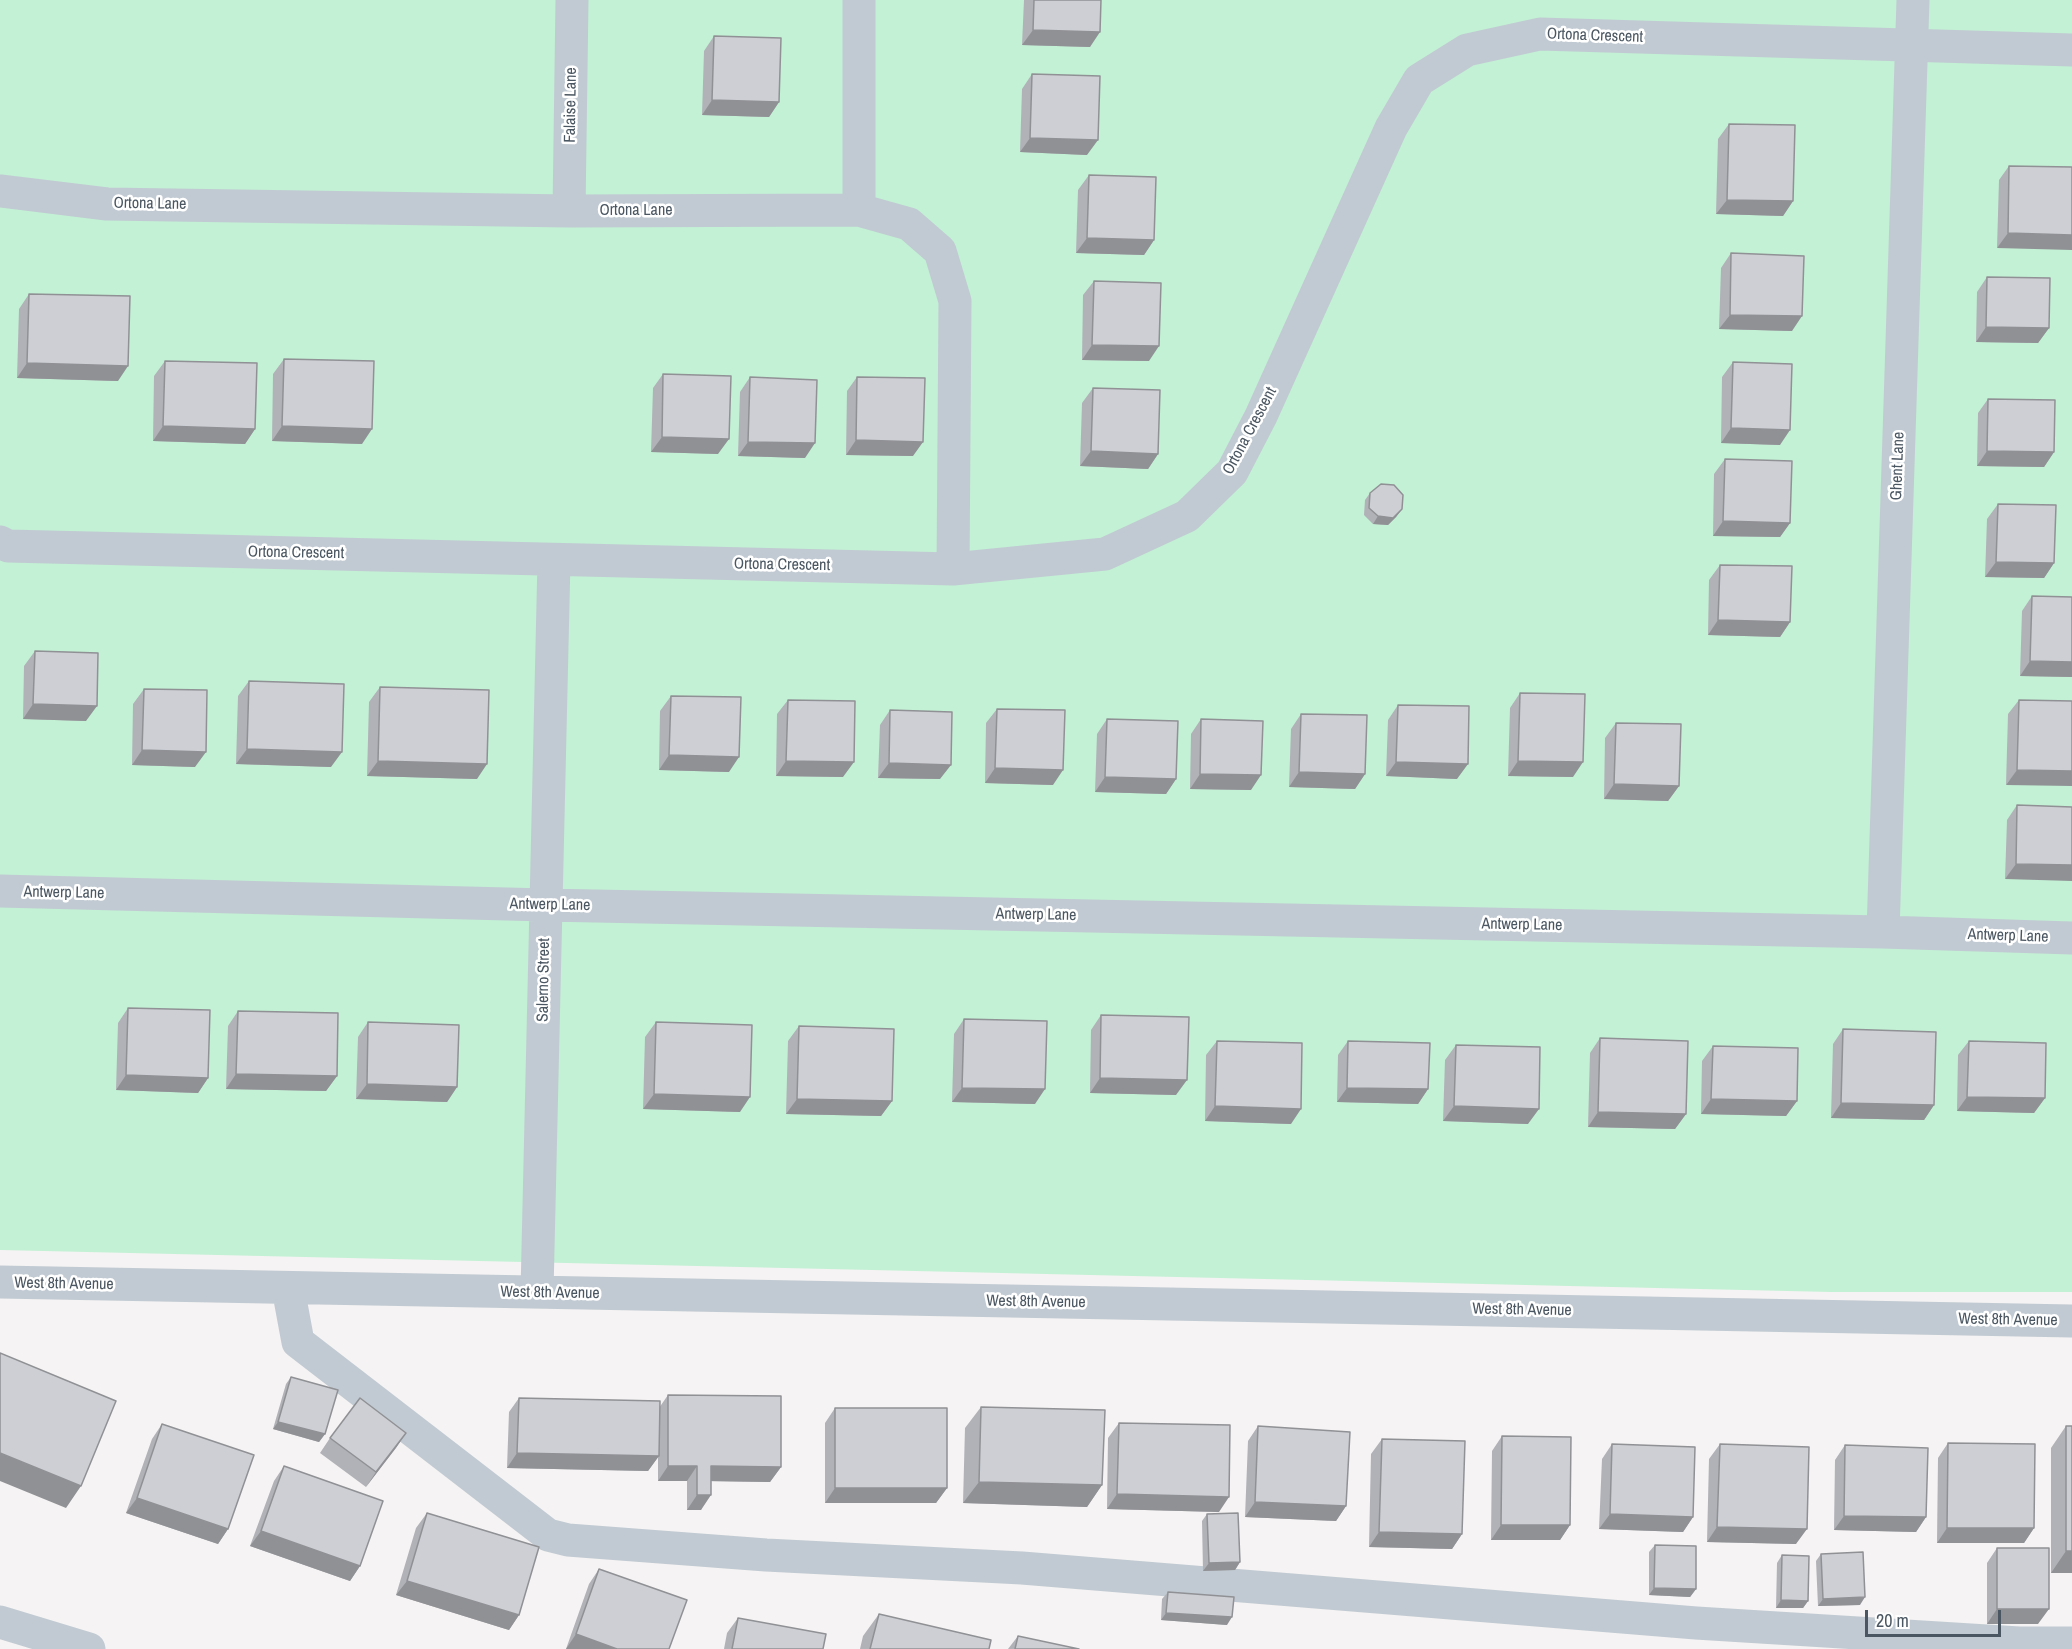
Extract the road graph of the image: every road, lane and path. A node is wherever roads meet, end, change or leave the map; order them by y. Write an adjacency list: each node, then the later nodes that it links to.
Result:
1 (572, 0): 8 (street, Falaise Lane)
2 (859, 0): 7 (street)
3 (1913, 0): 4 (street, Ghent Lane)
4 (1912, 46): 5 (street, Ortona Crescent); 11 (street, Ortona Crescent); 14 (street, Ghent Lane)
5 (2072, 50)
6 (0, 190): 8 (street, Ortona Lane)
7 (859, 210): 8 (street, Ortona Lane); 11 (street, Ortona Lane)
8 (569, 211)
9 (0, 542): 10 (street, Ortona Crescent)
10 (554, 560): 11 (street, Ortona Crescent); 13 (street, Salerno Street)
11 (954, 569)
12 (0, 891): 13 (street, Antwerp Lane)
13 (546, 905): 14 (street, Antwerp Lane); 18 (street, Salerno Street)
14 (1884, 932): 15 (street, Antwerp Lane)
15 (2072, 938)
16 (0, 1282): 17 (street, West 8th Avenue)
17 (288, 1288): 18 (street, West 8th Avenue); 22 (street)
18 (537, 1292): 19 (street, West 8th Avenue)
19 (2072, 1321)
20 (0, 1622): 21 (street)
21 (41, 1642): 23 (street)
22 (2072, 1643)
23 (89, 1649)

